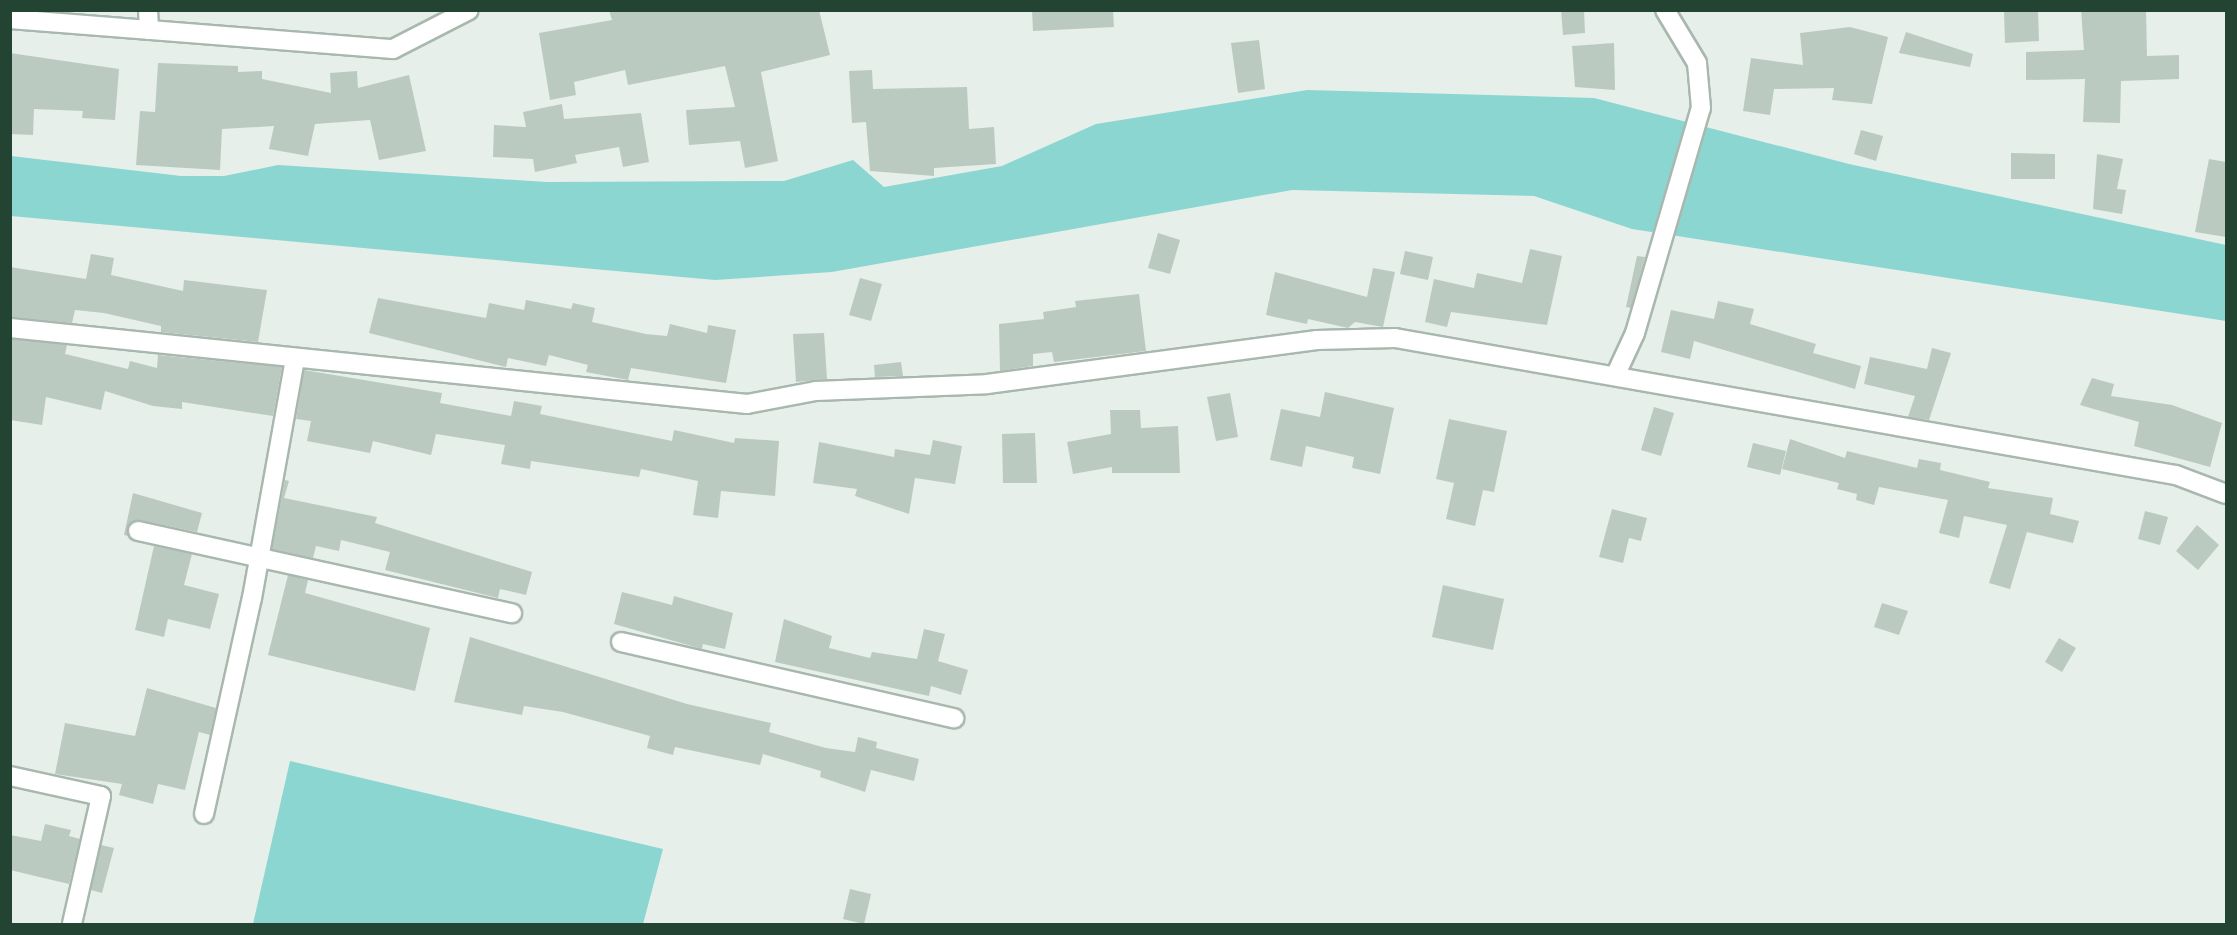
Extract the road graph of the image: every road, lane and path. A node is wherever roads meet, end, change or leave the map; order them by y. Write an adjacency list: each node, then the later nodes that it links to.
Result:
1 (148, 10): 5 (street)
2 (469, 10): 5 (street)
3 (1665, 10): 8 (street)
4 (10, 19): 5 (street)
5 (149, 30)
6 (10, 328): 7 (street)
7 (295, 358): 8 (street); 11 (street)
8 (1616, 374): 9 (street)
9 (2226, 494)
10 (138, 531): 11 (street)
11 (259, 560): 12 (street); 16 (street)
12 (512, 613)
13 (621, 642): 14 (street)
14 (954, 718)
15 (10, 776): 17 (street)
16 (204, 814)
17 (72, 924)

